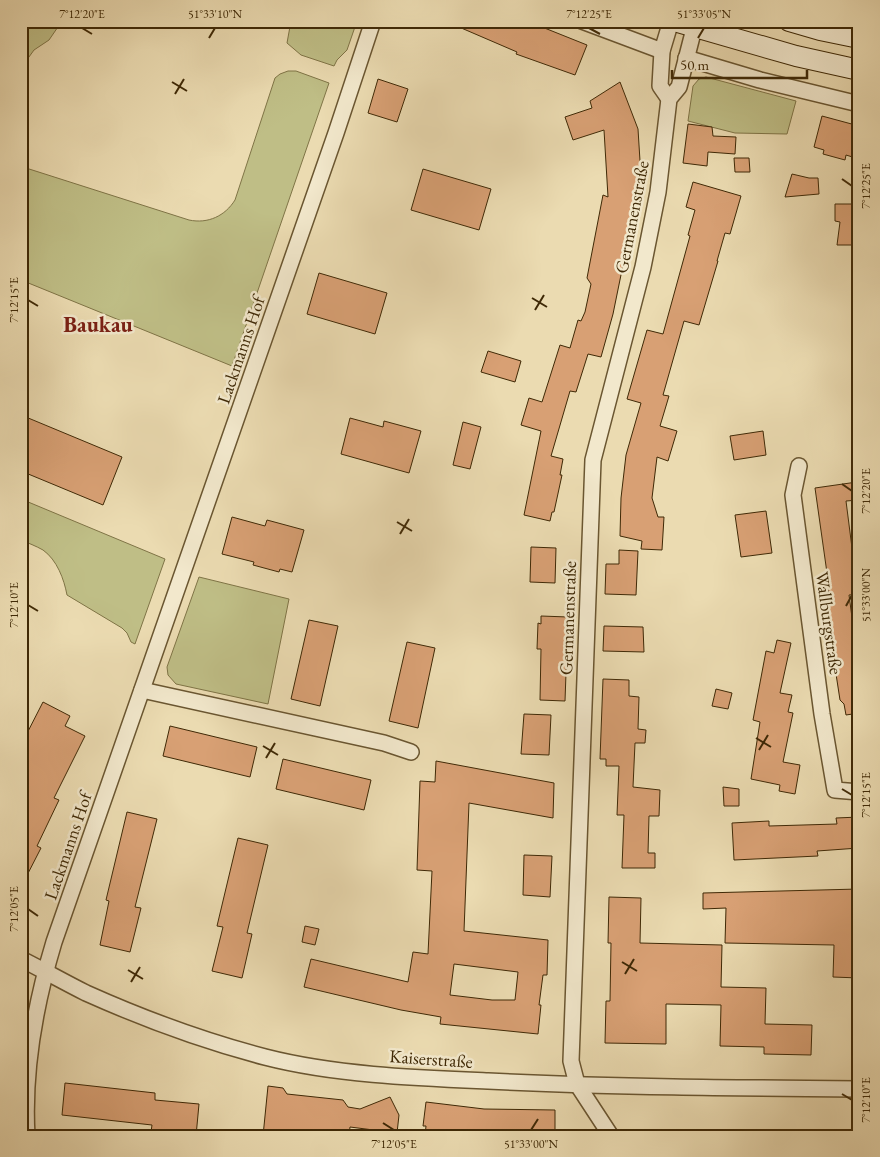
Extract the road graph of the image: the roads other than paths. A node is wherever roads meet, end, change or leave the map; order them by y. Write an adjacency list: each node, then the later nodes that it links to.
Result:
1 (373, 21): 13 (street, Lackmanns Hof)
2 (582, 21): 7 (street)
3 (673, 21): 5 (main road); 7 (street, Germanenstraße)
4 (789, 21): 6 (main road)
5 (695, 24): 8 (street, Germanenstraße); 9 (main road)
6 (859, 38)
7 (662, 51): 10 (street, Germanenstraße)
8 (686, 58): 10 (street, Germanenstraße); 11 (street)
9 (859, 70)
10 (669, 99): 18 (street, Germanenstraße)
11 (859, 104)
12 (799, 466): 15 (street, Wallburgstraße)
13 (142, 690): 14 (street); 17 (street, Lackmanns Hof)
14 (411, 752)
15 (859, 792)
16 (21, 959): 17 (street, Kaiserstraße)
17 (46, 971): 18 (street, Kaiserstraße); 20 (street, Lackmanns Hof)
18 (577, 1084): 19 (street, Kaiserstraße); 21 (street, Germanenstraße)
19 (859, 1089)
20 (27, 1136)
21 (611, 1136)

